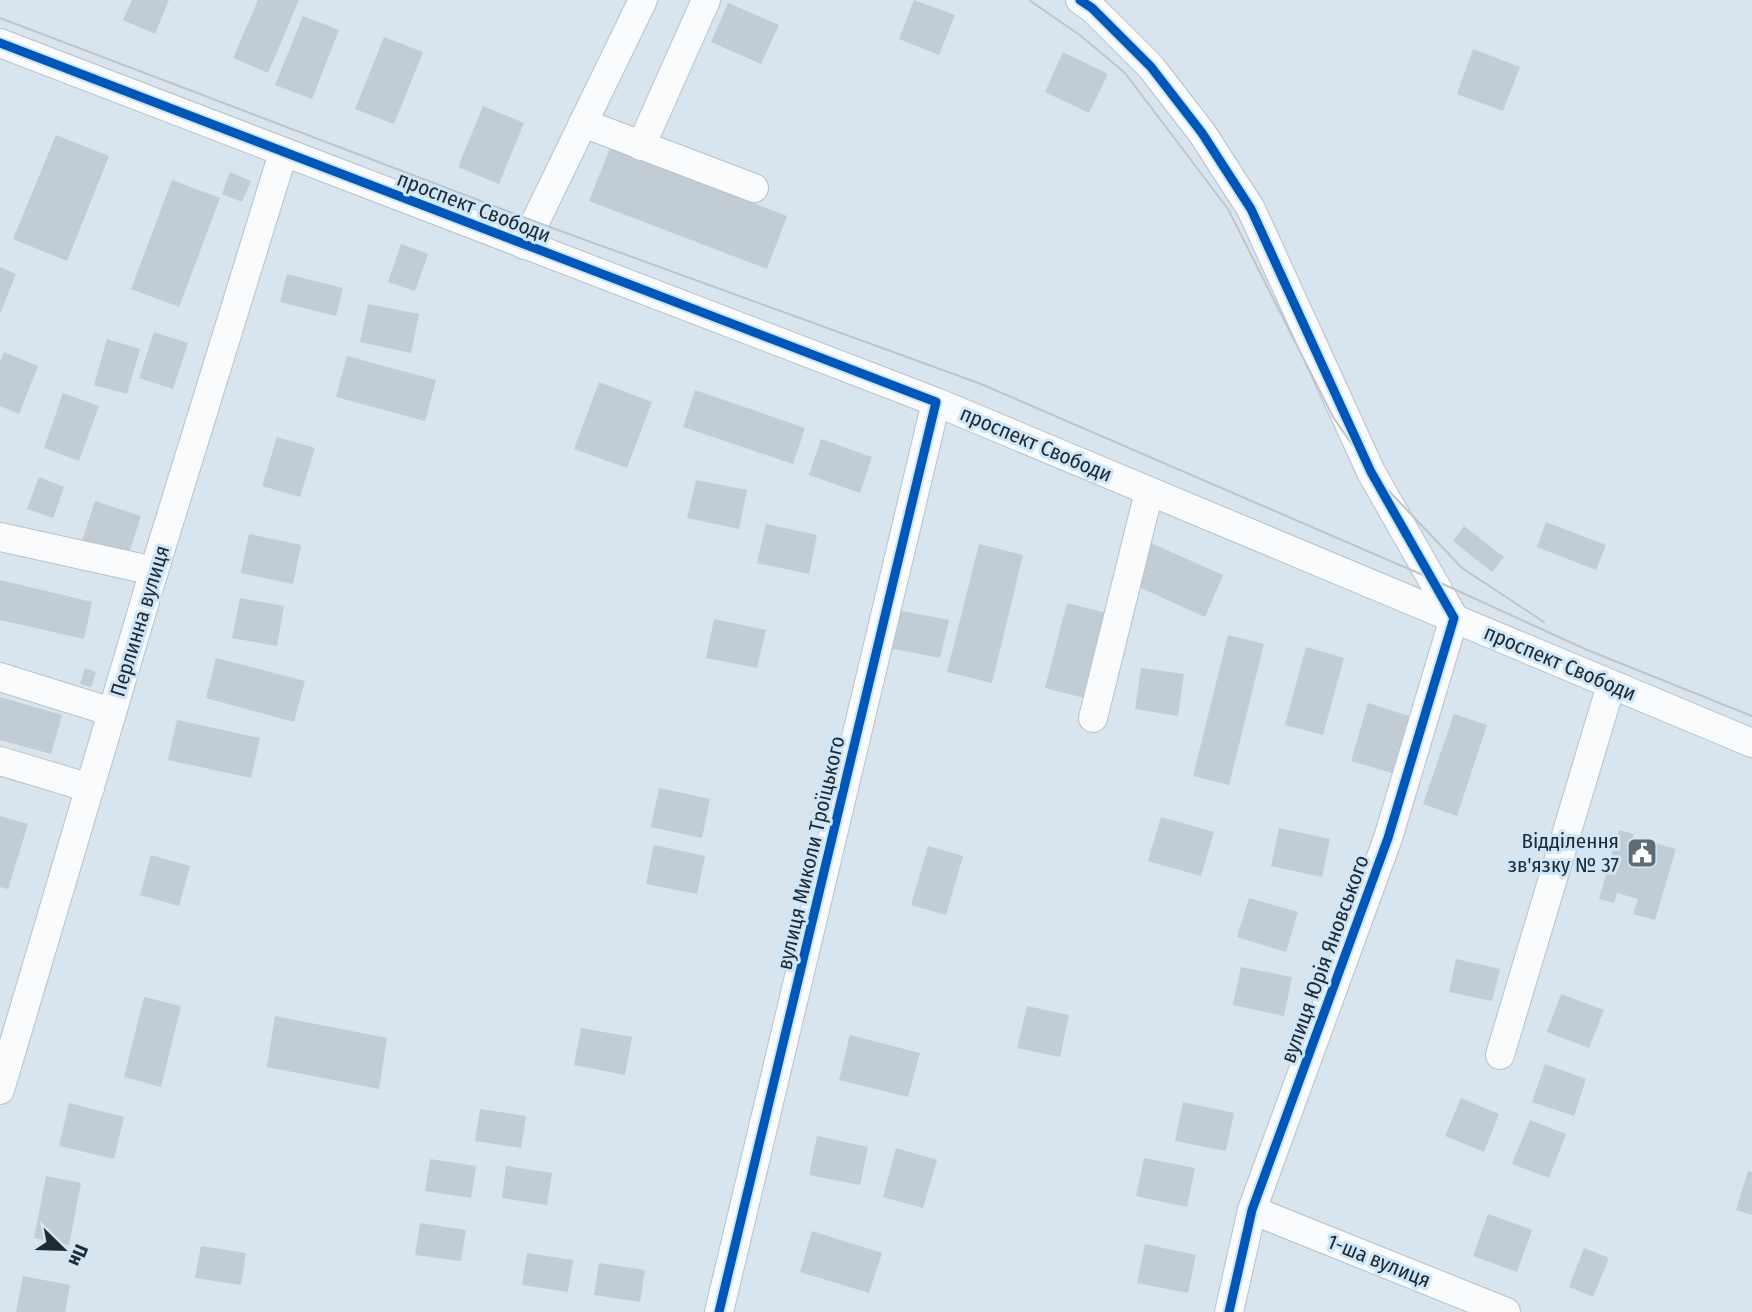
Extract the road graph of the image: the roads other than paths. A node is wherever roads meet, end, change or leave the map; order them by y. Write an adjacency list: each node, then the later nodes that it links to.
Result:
1 (643, 0): 5 (street)
2 (706, 0): 6 (street)
3 (1080, 0): 14 (street)
4 (0, 43): 7 (street, проспект Свободи)
5 (583, 123): 6 (street); 9 (street)
6 (641, 146): 8 (street)
7 (283, 153): 9 (street, проспект Свободи); 13 (street, Перлинна вулиця)
8 (754, 188)
9 (524, 244): 10 (street, проспект Свободи)
10 (936, 402): 11 (street, проспект Свободи); 25 (street, вулиця Миколи Троїцького)
11 (1149, 492): 14 (street, проспект Свободи); 18 (street)
12 (0, 537): 13 (street)
13 (154, 571): 17 (street, Перлинна вулиця)
14 (1454, 618): 16 (street, проспект Свободи); 24 (street, вулиця Юрія Яновського)
15 (0, 677): 17 (street)
16 (1611, 685): 19 (street, проспект Свободи); 22 (street)
17 (112, 712): 21 (street, Перлинна вулиця)
18 (1093, 718)
19 (1752, 743)
20 (0, 761): 21 (street)
21 (90, 788): 23 (street, Перлинна вулиця)
22 (1500, 1055)
23 (0, 1090)
24 (1252, 1210): 26 (street, вулиця Юрія Яновського); 27 (street, 1-ша вулиця)
25 (719, 1312)
26 (1229, 1312)
27 (1506, 1312)

